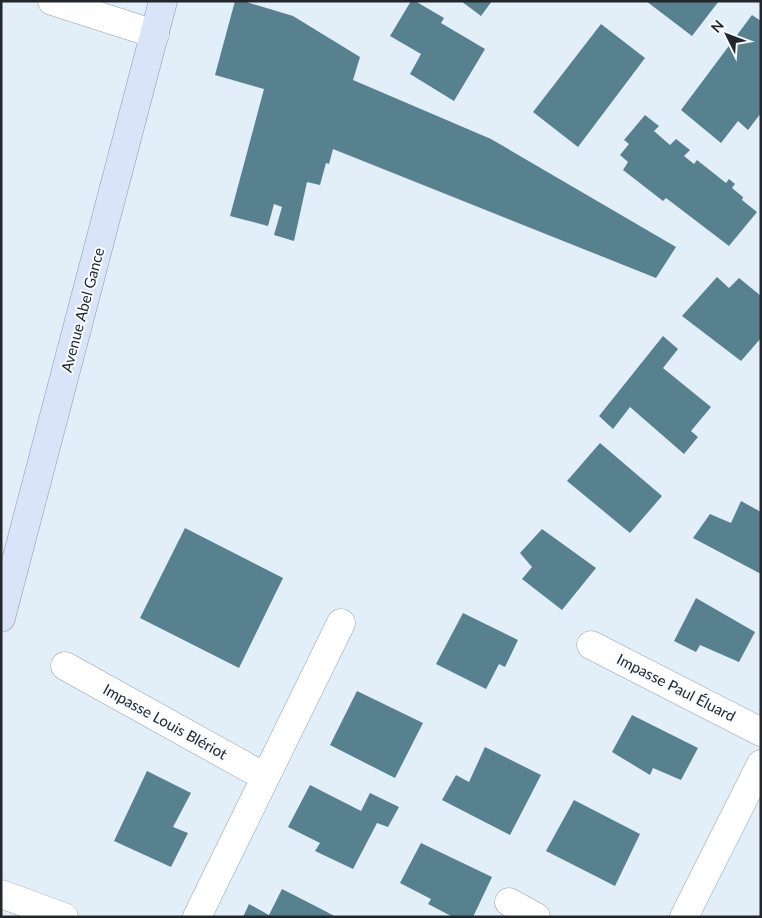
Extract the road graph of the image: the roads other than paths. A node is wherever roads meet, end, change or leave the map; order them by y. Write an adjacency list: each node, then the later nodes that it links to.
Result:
1 (52, 1): 3 (street)
2 (164, 1): 3 (main road, Avenue Abel Gance)
3 (155, 34): 4 (main road, Avenue Abel Gance)
4 (1, 618)
5 (341, 623): 10 (street)
6 (591, 644): 8 (street, Impasse Paul Éluard)
7 (65, 666): 10 (street, Impasse Louis Blériot)
8 (761, 732)
9 (761, 764): 16 (street)
10 (265, 777): 14 (street)
11 (1, 894): 13 (street)
12 (509, 902): 15 (street)
13 (64, 917)
14 (197, 917)
15 (536, 917)
16 (684, 917)

